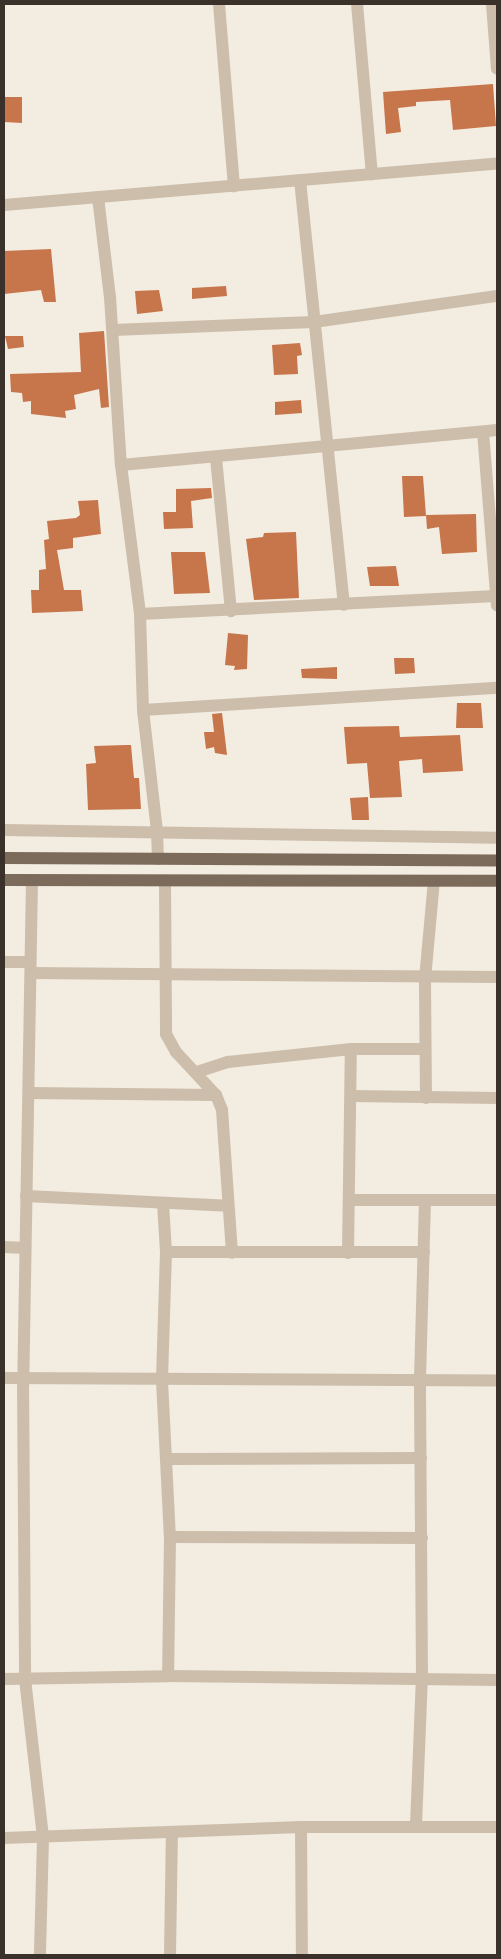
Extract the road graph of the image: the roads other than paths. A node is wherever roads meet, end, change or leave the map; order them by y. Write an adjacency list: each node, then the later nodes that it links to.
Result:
1 (219, 4): 8 (street)
2 (357, 4): 6 (street)
3 (492, 4): 4 (street)
4 (497, 69)
5 (497, 164): 6 (street)
6 (372, 174): 7 (street)
7 (300, 180): 8 (street); 12 (street)
8 (234, 186): 9 (street)
9 (98, 197): 10 (street); 13 (street)
10 (4, 205)
11 (497, 296): 12 (street)
12 (314, 322): 13 (street); 16 (street)
13 (113, 330): 18 (street)
14 (497, 430): 15 (street)
15 (483, 432): 16 (street); 19 (street)
16 (327, 446): 17 (street); 20 (street)
17 (216, 458): 18 (street); 21 (street)
18 (121, 465): 22 (street)
19 (497, 600): 20 (street)
20 (344, 605): 21 (street)
21 (231, 611): 22 (street)
22 (140, 614): 24 (street)
23 (497, 688): 24 (street)
24 (143, 710): 26 (street)
25 (4, 830): 26 (street)
26 (157, 831): 27 (street); 29 (street)
27 (497, 838)
28 (4, 858): 29 (main road)
29 (158, 860): 30 (main road)
30 (497, 860)
31 (4, 880): 32 (main road)
32 (32, 880): 33 (main road); 37 (street)
33 (165, 881): 34 (main road); 38 (street)
34 (434, 881): 35 (main road); 40 (street)
35 (497, 881)
36 (4, 962): 37 (street)
37 (31, 968): 38 (street); 44 (street)
38 (166, 972): 40 (street); 43 (street)
39 (497, 977): 40 (street)
40 (425, 979): 42 (street)
41 (351, 1048): 42 (street); 43 (street); 46 (street)
42 (424, 1049): 47 (street)
43 (197, 1072): 45 (street)
44 (29, 1093): 45 (street); 49 (street)
45 (216, 1095): 54 (street)
46 (351, 1096): 47 (street); 50 (street)
47 (426, 1098): 48 (street)
48 (497, 1098)
49 (26, 1196): 53 (street); 56 (street)
50 (351, 1200): 51 (street); 60 (street)
51 (425, 1200): 52 (street); 58 (street)
52 (497, 1200)
53 (163, 1203): 54 (street); 57 (street)
54 (228, 1206): 59 (street)
55 (4, 1247): 56 (street)
56 (25, 1248): 62 (street)
57 (166, 1252): 59 (street); 64 (street)
58 (424, 1252): 60 (street); 63 (street)
59 (232, 1253): 60 (street)
60 (348, 1253)
61 (4, 1378): 62 (street)
62 (23, 1378): 64 (street); 73 (street)
63 (420, 1379): 64 (street); 65 (street); 66 (street)
64 (162, 1381): 67 (street)
65 (497, 1381)
66 (421, 1458): 67 (street); 69 (street)
67 (167, 1459): 68 (street)
68 (170, 1537): 69 (street); 70 (street)
69 (422, 1538): 71 (street)
70 (168, 1676): 71 (street); 73 (street)
71 (422, 1678): 74 (street); 75 (street)
72 (4, 1679): 73 (street)
73 (25, 1680): 80 (street)
74 (497, 1680)
75 (416, 1825): 76 (street); 77 (street)
76 (301, 1827): 78 (street); 83 (street)
77 (497, 1827)
78 (172, 1834): 80 (street); 82 (street)
79 (4, 1838): 80 (street)
80 (43, 1838): 81 (street)
81 (40, 1955)
82 (170, 1955)
83 (302, 1955)

